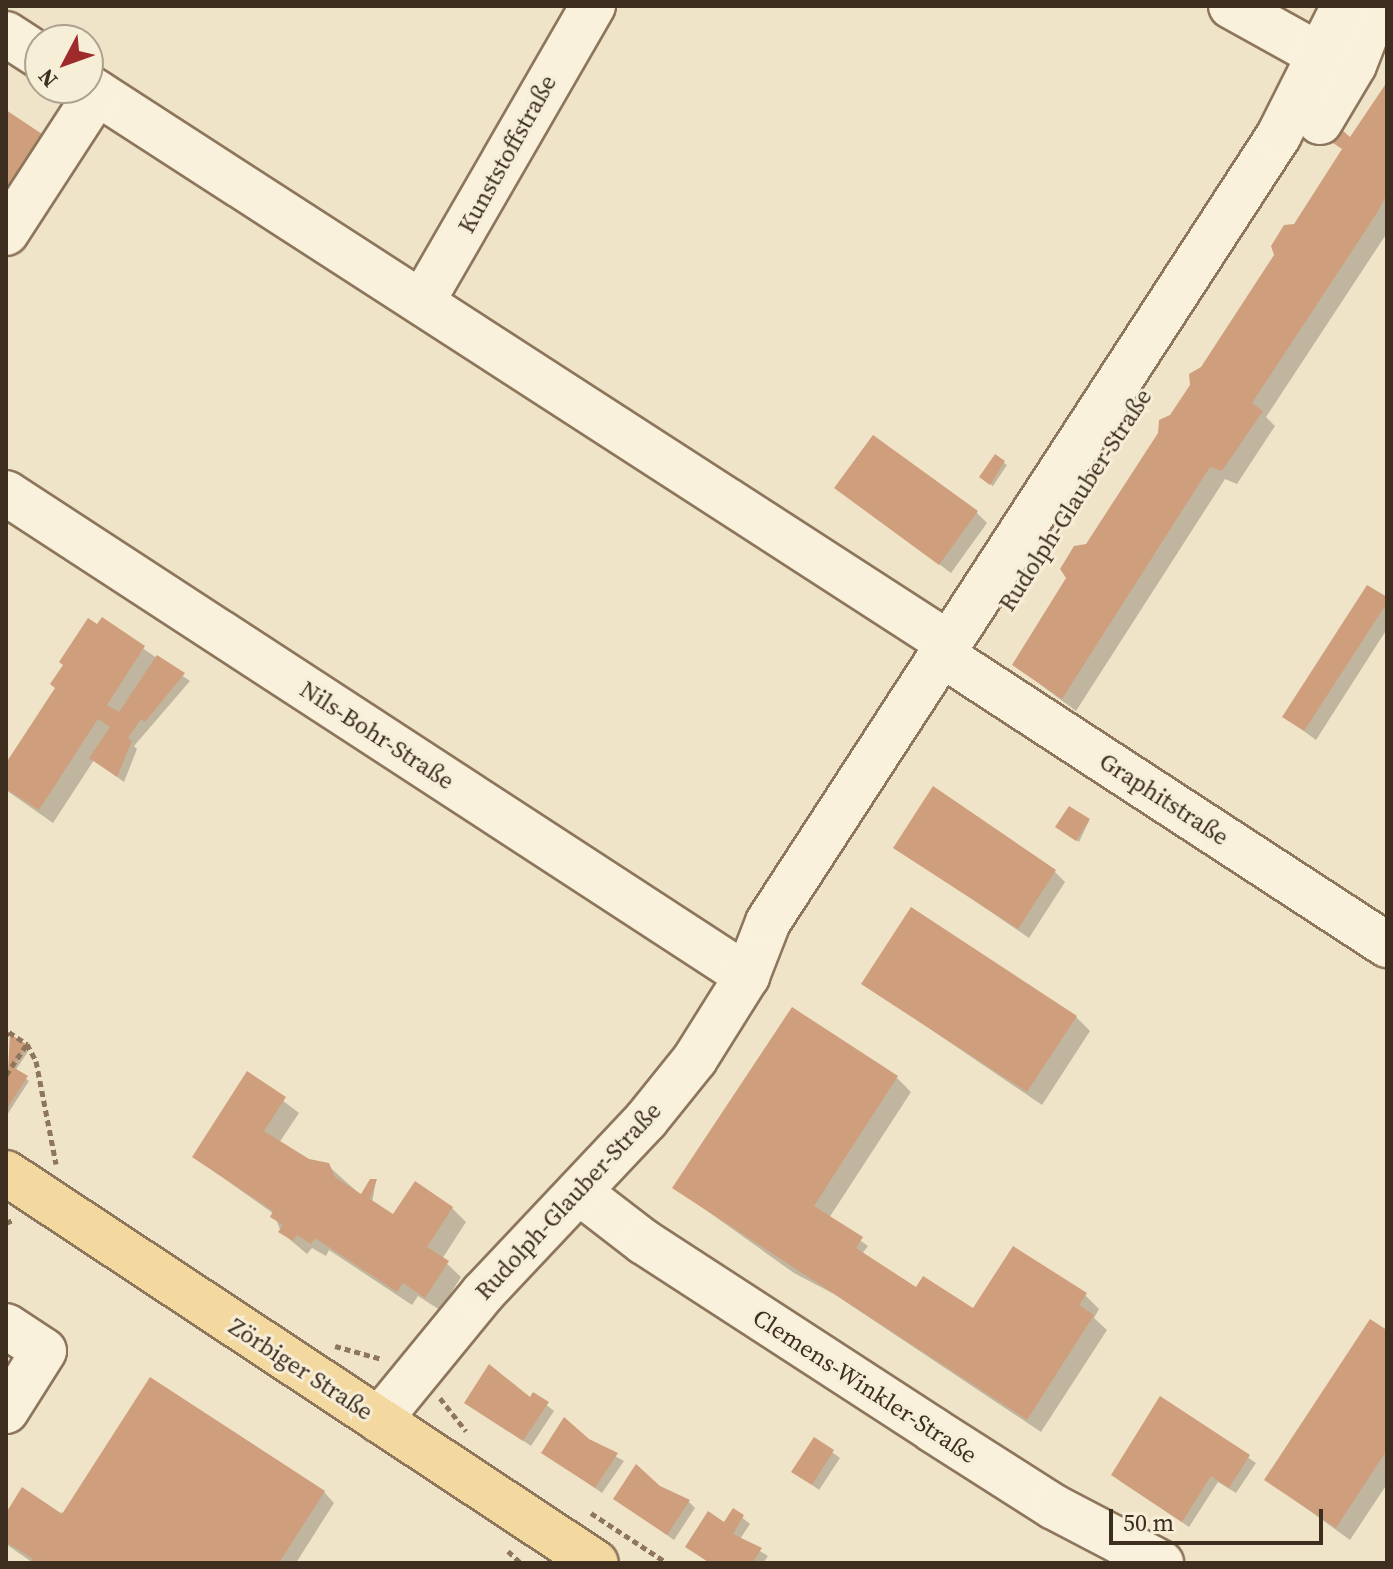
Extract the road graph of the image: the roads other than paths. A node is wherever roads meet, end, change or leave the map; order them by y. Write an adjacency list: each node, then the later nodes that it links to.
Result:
1 (1231, 6): 7 (street)
2 (1344, 6): 7 (street, Rudolph-Glauber-Straße)
3 (1377, 6): 13 (street, Rudolph-Glauber-Straße)
4 (588, 8): 11 (street, Kunststoffstraße)
5 (6, 34): 6 (street)
6 (24, 46)
7 (1323, 57): 13 (street, Rudolph-Glauber-Straße)
8 (104, 97): 11 (street, Graphitstraße)
9 (84, 104): 10 (street)
10 (6, 233)
11 (422, 302): 13 (street, Graphitstraße)
12 (6, 493): 15 (street, Nils-Bohr-Straße)
13 (951, 656): 14 (street, Graphitstraße); 15 (street, Rudolph-Glauber-Straße)
14 (1387, 945)
15 (747, 976): 17 (street, Rudolph-Glauber-Straße)
16 (6, 1173): 20 (main road, Zörbiger Straße)
17 (579, 1192): 20 (street, Rudolph-Glauber-Straße); 22 (street, Clemens-Winkler-Straße)
18 (6, 1326): 19 (street)
19 (6, 1411)
20 (379, 1420): 21 (main road, Zörbiger Straße)
21 (596, 1563)
22 (1161, 1563)

